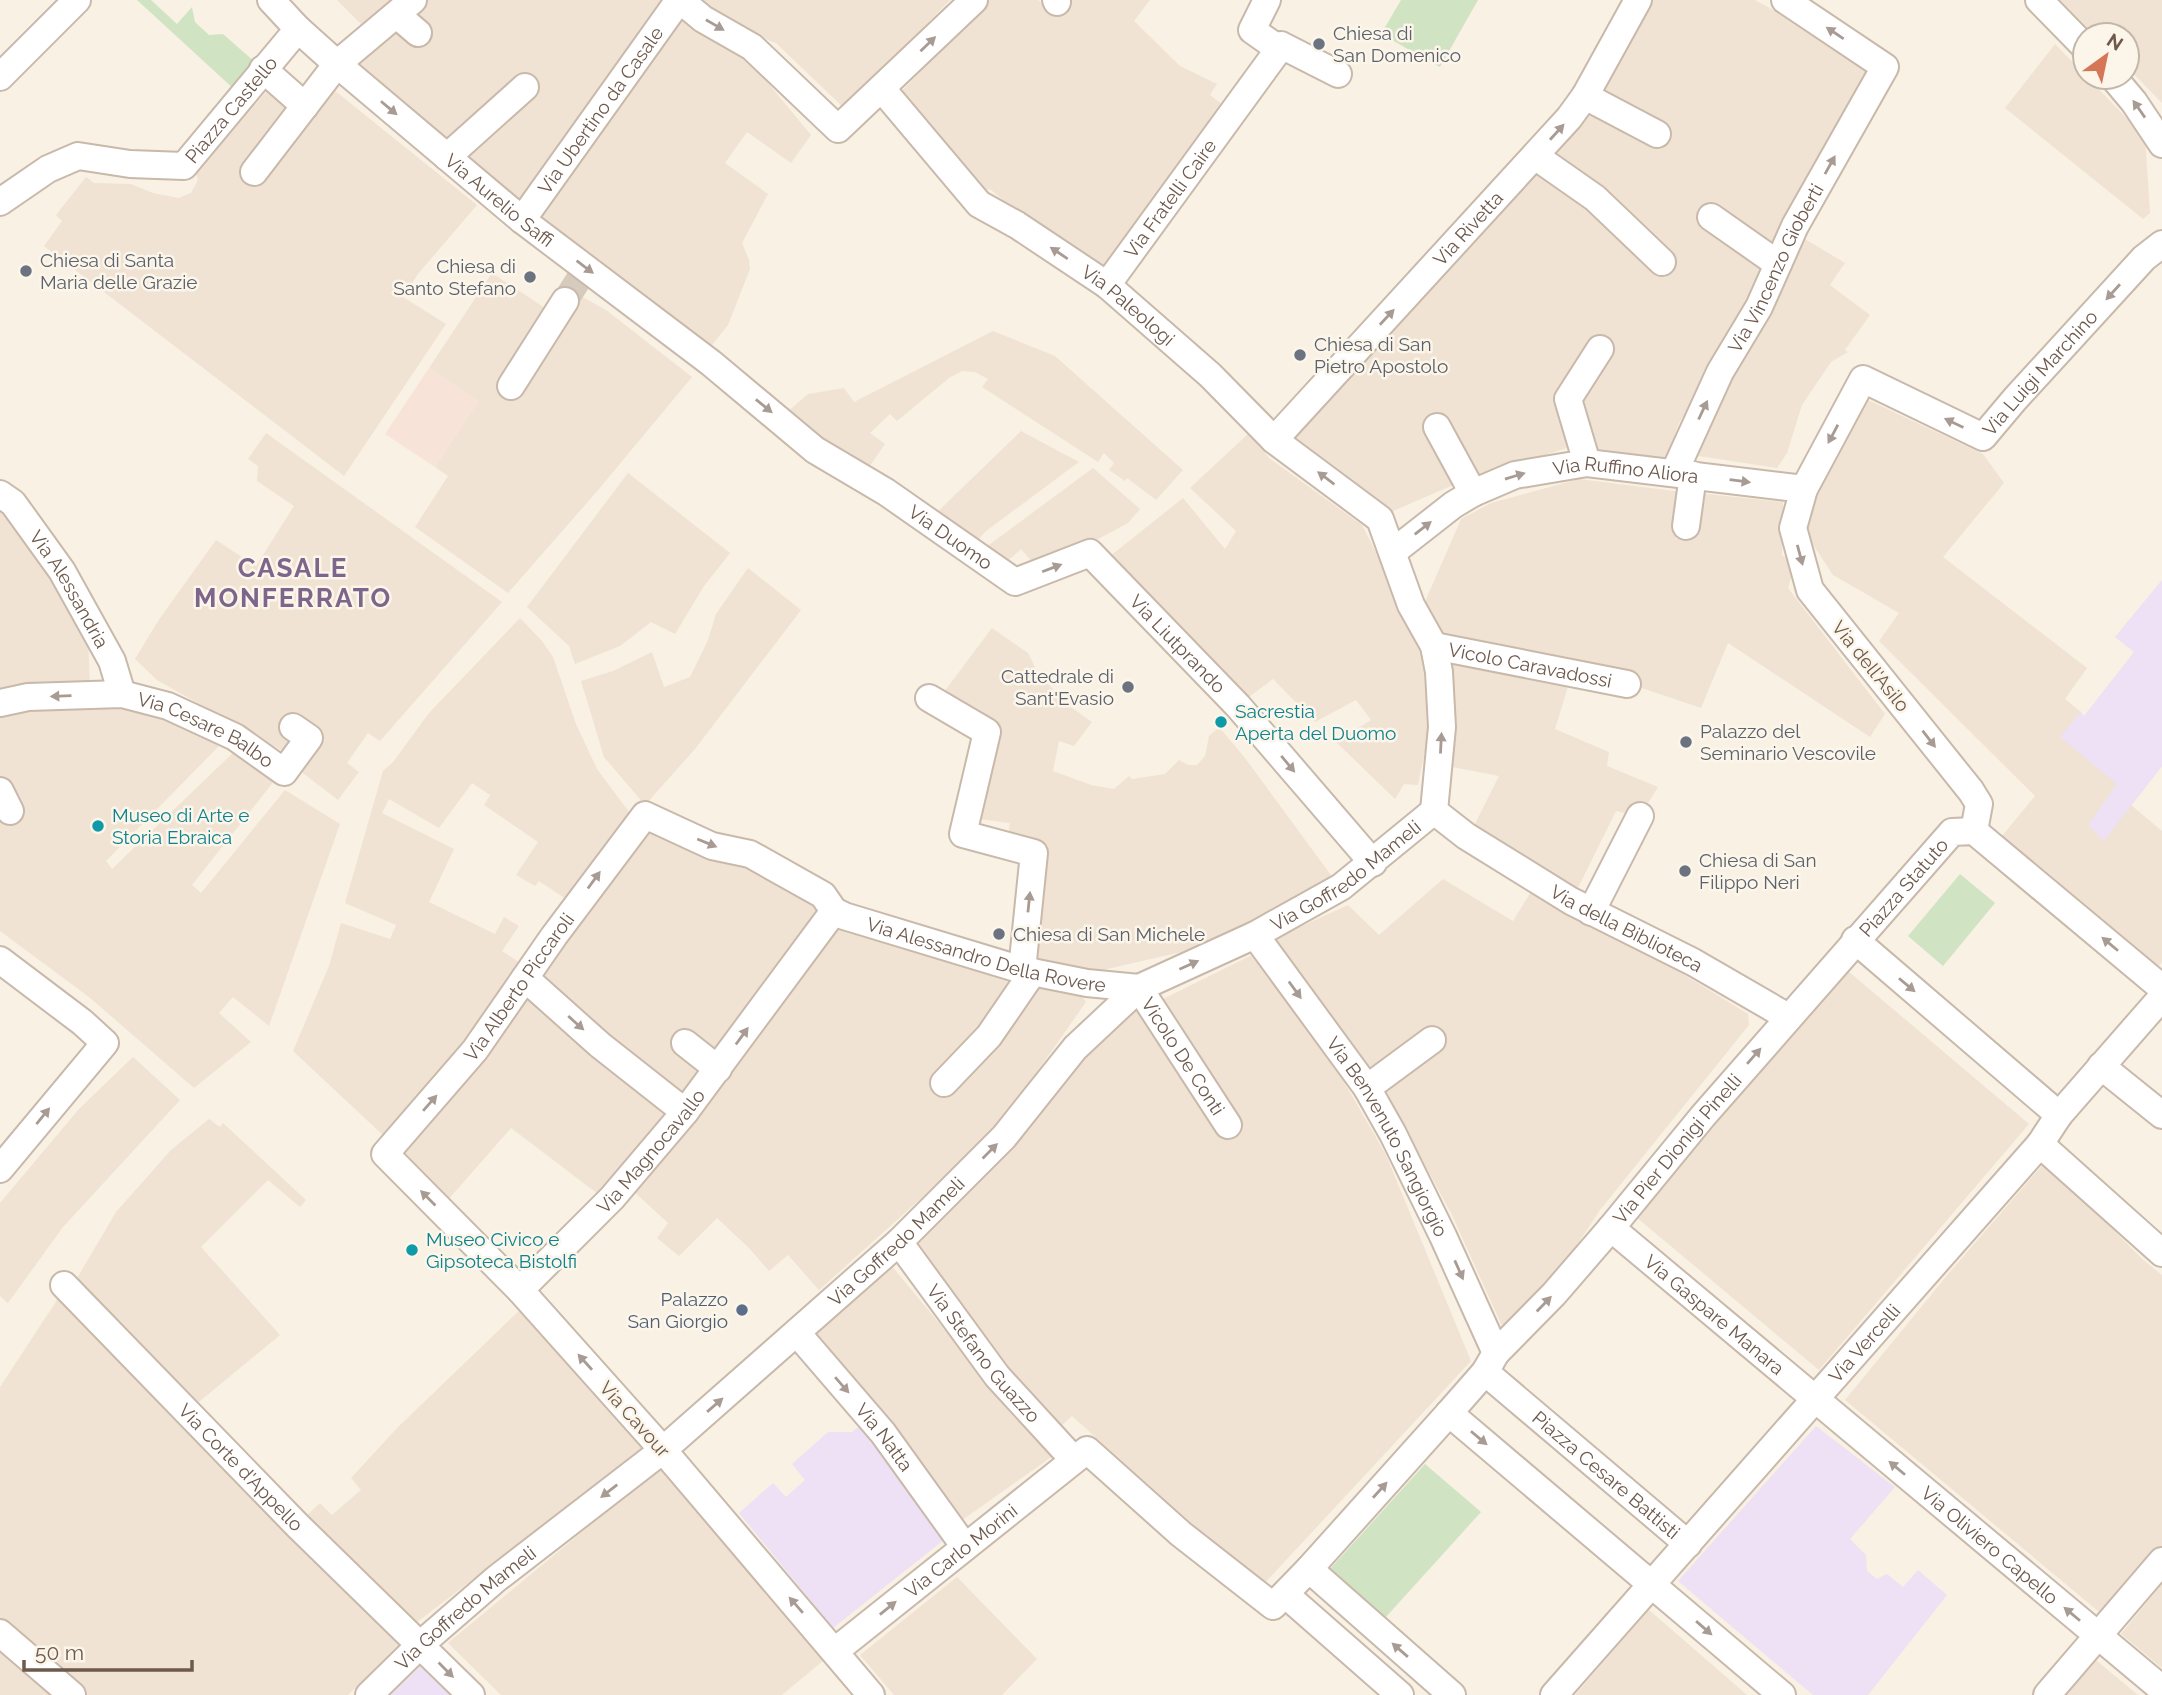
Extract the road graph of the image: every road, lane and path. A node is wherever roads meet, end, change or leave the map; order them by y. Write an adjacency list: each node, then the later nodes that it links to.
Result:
1 (77, 0): 17 (street)
2 (271, 0): 10 (street)
3 (680, 0): 19 (street, Via Ubertino da Casale, one-way to 19); 30 (street, Via Ubertino da Casale)
4 (974, 0): 19 (street, one-way to 4)
5 (1638, 0): 21 (street, Via Rivetta)
6 (2039, 0): 12 (street)
7 (1788, 1): 33 (street, Via Vincenzo Gioberti, one-way to 7)
8 (405, 7): 11 (street); 14 (street)
9 (1261, 11): 13 (street)
10 (298, 29): 14 (street, Via Aurelio Saffi); 15 (street, Piazza Castello)
11 (418, 33)
12 (2071, 33)
13 (1279, 49): 16 (street); 34 (street, Via Fratelli Caire)
14 (337, 64): 22 (street); 26 (street, Via Aurelio Saffi, one-way to 26)
15 (263, 69): 22 (street); 28 (street, Piazza Castello)
16 (1338, 74)
17 (0, 77)
18 (525, 87): 26 (street)
19 (881, 89): 34 (street, Via Paleologi, one-way to 19)
20 (2125, 91): 24 (street, one-way to 20)
21 (1585, 96): 23 (street); 25 (street, Via Rivetta, one-way to 21)
22 (305, 106): 27 (street)
23 (1657, 134)
24 (2162, 144)
25 (1535, 156): 32 (street); 40 (street, Via Rivetta, one-way to 25)
26 (447, 157): 30 (street, Via Aurelio Saffi)
27 (254, 172)
28 (0, 202)
29 (1711, 217): 33 (street)
30 (522, 220): 44 (street, Via Aurelio Saffi, one-way to 44)
31 (2162, 244): 37 (street, Via Luigi Marchino, one-way to 37)
32 (1662, 262)
33 (1778, 264): 42 (street, Via Vincenzo Gioberti, one-way to 33)
34 (1107, 285): 40 (street, Via Paleologi)
35 (565, 301): 38 (street)
36 (1600, 349): 41 (street)
37 (1863, 379): 43 (street, Via dell'Asilo, one-way to 43)
38 (511, 386)
39 (1437, 427): 46 (street)
40 (1274, 439): 48 (street, Via Paleologi, one-way to 40)
41 (1587, 463): 42 (street, Via Ruffino Aliora); 46 (street, Via Ruffino Aliora, one-way to 41)
42 (1684, 474): 43 (street, Via Ruffino Aliora, one-way to 43); 47 (street, Via Vincenzo Gioberti)
43 (1804, 489): 58 (street, Via dell'Asilo, one-way to 58)
44 (887, 492): 49 (street, Via Duomo, one-way to 49)
45 (0, 494): 52 (street, Via Alessandria)
46 (1463, 499): 48 (street, Via Ruffino Aliora, one-way to 46)
47 (1686, 526)
48 (1393, 552): 50 (street)
49 (1090, 553): 59 (street, Via Liutprando, one-way to 59)
50 (1434, 646): 51 (street, Vicolo Caravadossi); 56 (street, one-way to 50)
51 (1627, 684)
52 (122, 694): 54 (street, Via Cesare Balbo, one-way to 54); 55 (street, Via Cesare Balbo)
53 (929, 698): 65 (street, one-way to 53)
54 (0, 703)
55 (293, 727)
56 (1434, 811): 59 (street, Via Goffredo Mameli); 61 (street, Via della Biblioteca)
57 (1640, 816): 61 (street)
58 (1974, 831): 63 (street, Piazza Statuto); 68 (street, Piazza Statuto, one-way to 58)
59 (1373, 863): 62 (street, Via Goffredo Mameli)
60 (834, 911): 65 (street, Via Alessandro Della Rovere); 66 (street, Via Alberto Piccaroli, one-way to 60); 74 (street, Via Magnocavallo, one-way to 60)
61 (1591, 912): 70 (street, Via della Biblioteca)
62 (1255, 935): 67 (street, Via Goffredo Mameli, one-way to 62); 76 (street, Via Benvenuto Sangiorgio, one-way to 76)
63 (1855, 940): 70 (street, Via Pier Dionigi Pinelli); 78 (street, Piazza Statuto, one-way to 78)
64 (0, 960): 83 (street, one-way to 64)
65 (1027, 971): 67 (street, Via Alessandro Della Rovere); 75 (street)
66 (525, 978): 77 (street, one-way to 77); 82 (street, Via Alberto Piccaroli, one-way to 66)
67 (1139, 988): 80 (street, Vicolo De Conti); 85 (street, Via Goffredo Mameli, one-way to 67)
68 (2162, 988)
69 (2162, 997): 73 (street, Via Vercelli)
70 (1788, 1017): 84 (street, Via Pier Dionigi Pinelli, one-way to 70)
71 (1432, 1040): 76 (street)
72 (685, 1042): 74 (street, Via Magnocavallo)
73 (2101, 1066): 78 (street, Via Vercelli); 79 (street)
74 (718, 1069): 77 (street, Via Magnocavallo)
75 (944, 1083)
76 (1367, 1088): 90 (street, Via Benvenuto Sangiorgio, one-way to 90)
77 (685, 1112): 88 (street, Via Magnocavallo)
78 (2059, 1115): 81 (street, Via Vercelli)
79 (2162, 1115)
80 (1228, 1125)
81 (2040, 1144): 86 (street); 91 (street, Via Vercelli)
82 (385, 1154): 88 (street, Via Cavour, one-way to 82)
83 (0, 1169)
84 (1611, 1228): 90 (street, Via Pier Dionigi Pinelli, one-way to 84); 91 (street, Via Gaspare Manara)
85 (899, 1242): 89 (street, Via Goffredo Mameli); 94 (street, Via Stefano Guazzo)
86 (2162, 1253)
87 (64, 1285): 103 (street, Via Corte d'Appello)
88 (520, 1290): 93 (street, Via Cavour, one-way to 88)
89 (797, 1333): 93 (street, Via Goffredo Mameli, one-way to 89); 96 (street, Via Natta, one-way to 96)
90 (1490, 1363): 92 (street); 95 (street, Piazza Cesare Battisti)
91 (1816, 1400): 95 (street, Via Vercelli); 102 (street, Via Oliviero Capello, one-way to 91)
92 (1449, 1413): 98 (street, one-way to 92); 99 (street, one-way to 99)
93 (663, 1450): 103 (street, Via Goffredo Mameli, one-way to 103); 104 (street, Via Cavour, one-way to 93)
94 (1080, 1455): 96 (street, Via Carlo Morini); 100 (street, Via Stefano Guazzo)
95 (1688, 1544): 99 (street, Piazza Cesare Battisti)
96 (965, 1547): 104 (street, Via Carlo Morini, one-way to 96)
97 (2162, 1561): 102 (street)
98 (1309, 1569): 100 (street); 111 (street, one-way to 98)
99 (1652, 1584): 112 (street, Piazza Cesare Battisti); 113 (street, one-way to 113)
100 (1286, 1595): 110 (street)
101 (0, 1633): 106 (street)
102 (2098, 1636): 105 (street, Via Oliviero Capello); 114 (street)
103 (421, 1644): 107 (street, Via Goffredo Mameli); 108 (street, Via Corte d'Appello, one-way to 108)
104 (835, 1651): 109 (street, Via Cavour)
105 (2162, 1689)
106 (72, 1695)
107 (369, 1695)
108 (471, 1695)
109 (871, 1695)
110 (1400, 1695)
111 (1452, 1695)
112 (1554, 1695)
113 (1782, 1695)
114 (2047, 1695)

